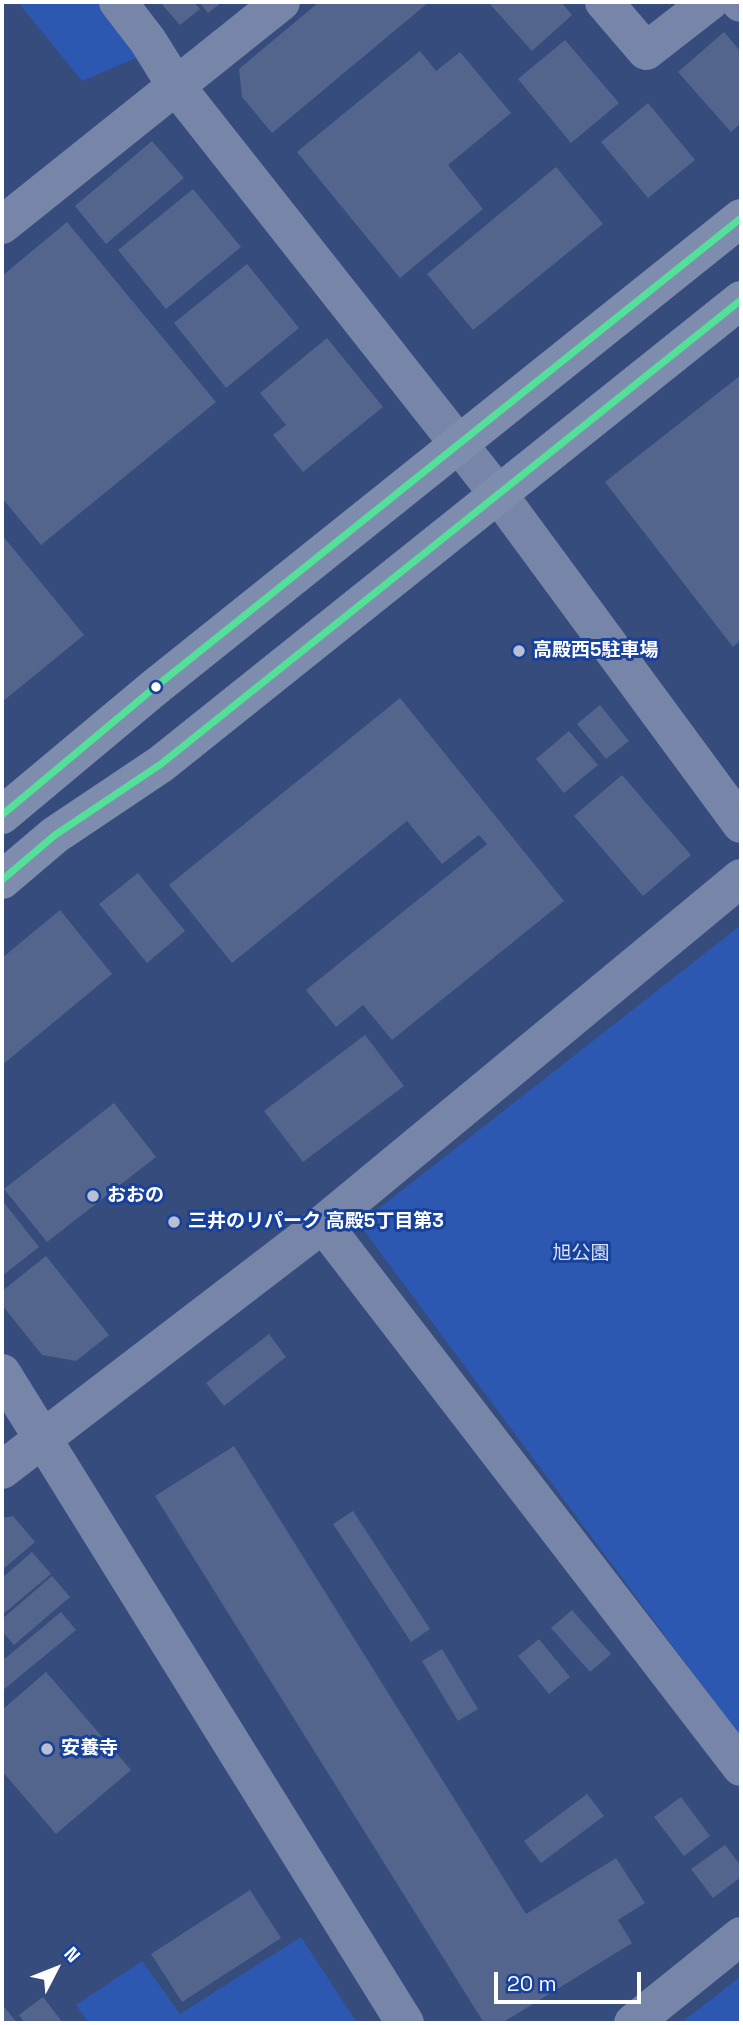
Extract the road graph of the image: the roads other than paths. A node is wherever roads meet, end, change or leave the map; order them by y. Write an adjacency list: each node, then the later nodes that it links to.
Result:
1 (118, 2): 5 (street)
2 (281, 2): 5 (street)
3 (604, 2): 4 (street)
4 (709, 2)
5 (176, 86): 7 (street); 9 (street)
6 (741, 218): 9 (main road)
7 (2, 225)
8 (741, 300): 10 (main road)
9 (460, 444): 10 (street); 11 (main road)
10 (498, 494): 12 (street); 14 (main road)
11 (2, 815)
12 (741, 824)
13 (741, 878): 15 (street)
14 (2, 880)
15 (323, 1224): 17 (street); 19 (street)
16 (2, 1373): 17 (street)
17 (44, 1437): 18 (street); 21 (street)
18 (2, 1470)
19 (741, 1768)
20 (741, 1936): 22 (street)
21 (405, 2023)
22 (633, 2023)

